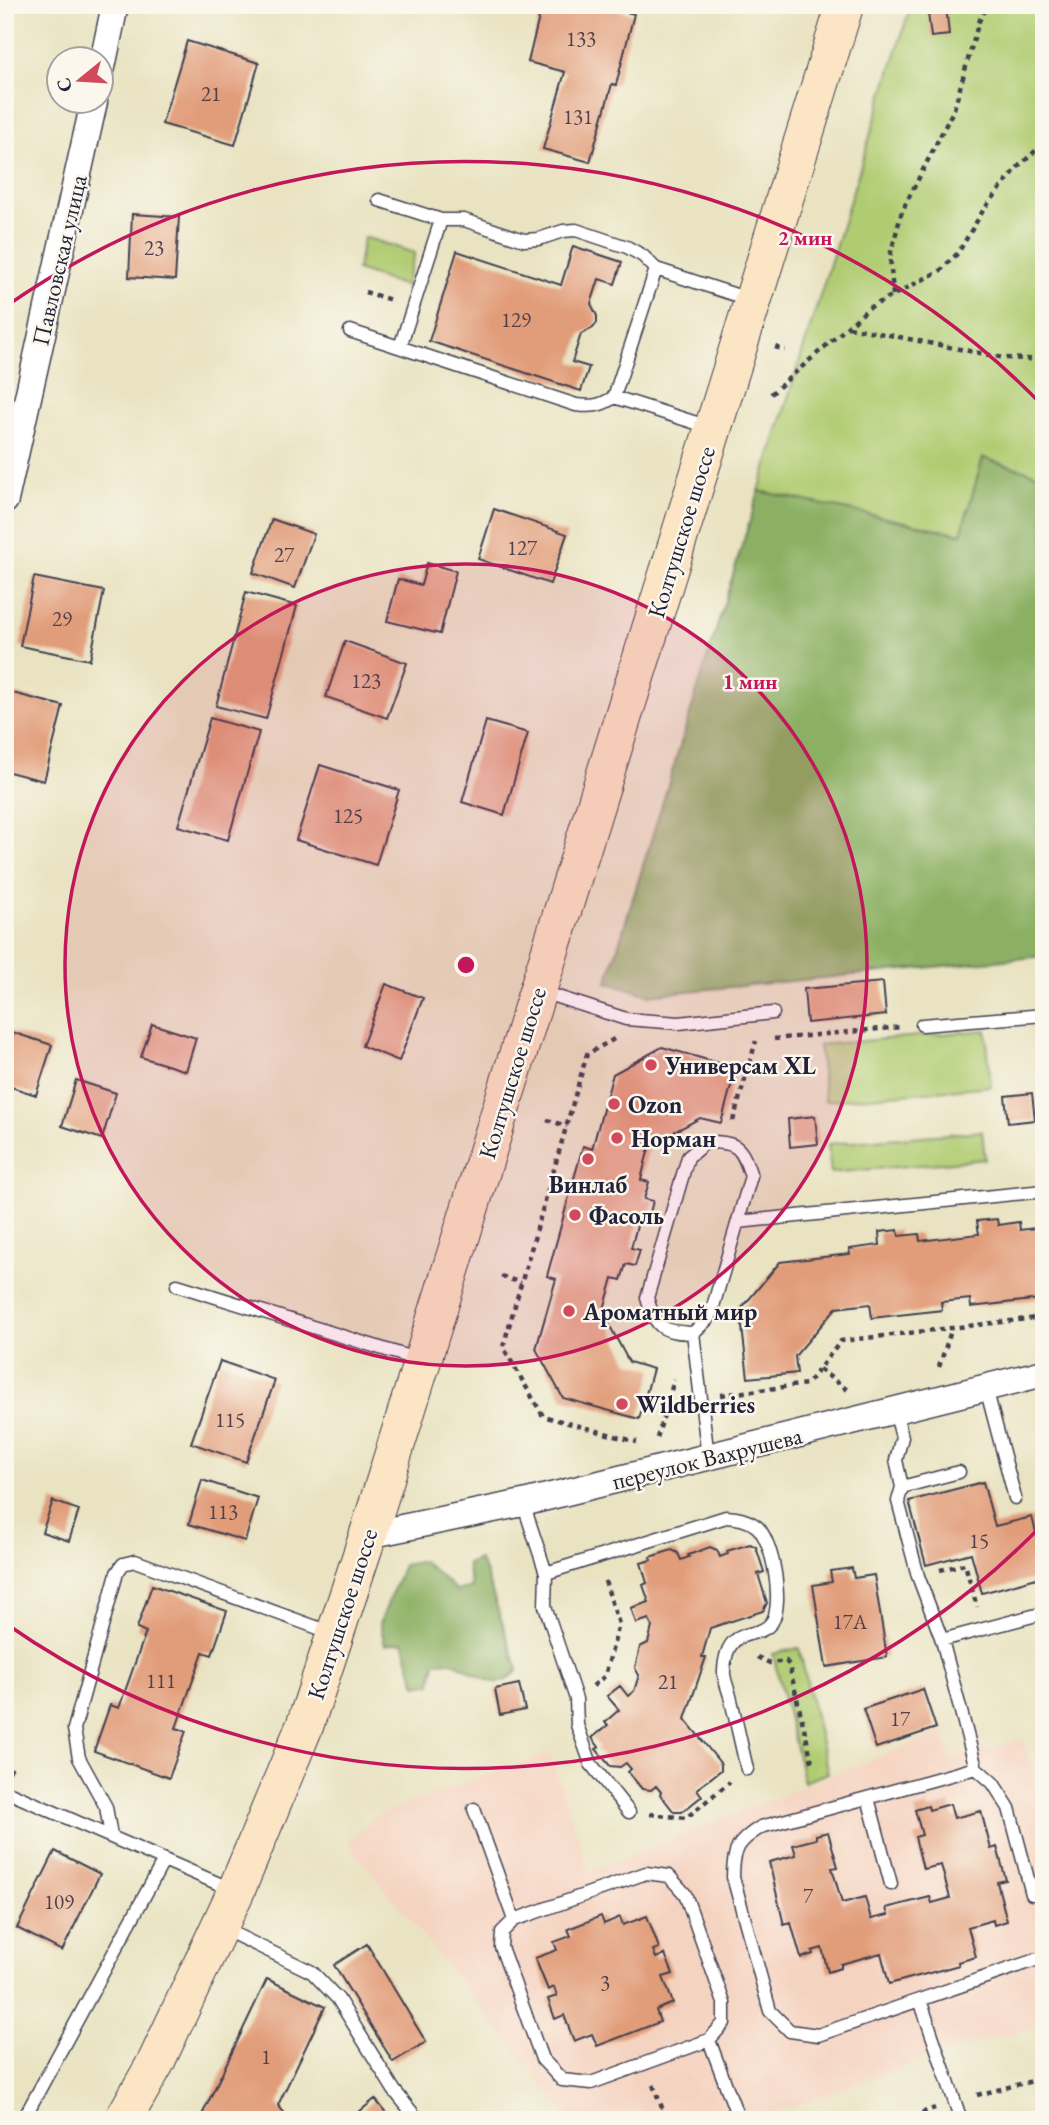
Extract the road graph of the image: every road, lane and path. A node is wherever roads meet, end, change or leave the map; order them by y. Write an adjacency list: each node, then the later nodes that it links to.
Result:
1 (115, 5): 4 (street)
2 (845, 5): 11 (main road, Колтушское шоссе)
3 (988, 5): 10 (path)
4 (106, 46)
5 (91, 116): 19 (street, Павловская улица)
6 (1044, 143): 10 (path)
7 (379, 200): 8 (lane)
8 (441, 220): 9 (lane); 14 (lane)
9 (656, 269): 11 (lane); 17 (lane)
10 (892, 295): 12 (path)
11 (753, 301): 18 (main road, Колтушское шоссе)
12 (848, 327): 15 (path); 16 (path)
13 (350, 331): 14 (lane)
14 (400, 347): 17 (lane)
15 (1044, 360)
16 (771, 394)
17 (614, 397): 18 (lane)
18 (713, 429): 20 (main road, Колтушское шоссе)
19 (5, 500)
20 (538, 991): 23 (lane); 36 (main road, Колтушское шоссе)
21 (773, 1013): 23 (lane)
22 (1044, 1015): 24 (lane)
23 (648, 1020): 26 (path)
24 (922, 1026): 27 (path)
25 (547, 1120): 26 (path)
26 (567, 1126): 31 (path)
27 (728, 1142): 29 (lane); 35 (lane)
28 (1044, 1191): 29 (lane)
29 (738, 1222): 35 (lane)
30 (501, 1276): 31 (path)
31 (521, 1283): 45 (path)
32 (177, 1285): 36 (lane)
33 (1044, 1317): 34 (path)
34 (951, 1328): 37 (path); 38 (path)
35 (693, 1333): 43 (lane)
36 (423, 1362): 51 (main road, Колтушское шоссе)
37 (819, 1368): 42 (path); 43 (path)
38 (938, 1372)
39 (1044, 1373): 41 (street, переулок Вахрушева)
40 (675, 1377): 43 (path)
41 (986, 1388): 44 (street, переулок Вахрушева); 49 (lane)
42 (852, 1393)
43 (701, 1397): 46 (lane)
44 (895, 1411): 46 (street, переулок Вахрушева); 48 (lane)
45 (643, 1443)
46 (708, 1457): 50 (street, переулок Вахрушева)
47 (960, 1472): 48 (lane)
48 (902, 1487): 54 (lane)
49 (1015, 1498)
50 (523, 1503): 51 (street, переулок Вахрушева); 53 (lane)
51 (368, 1535): 57 (main road, Колтушское шоссе)
52 (597, 1557): 53 (lane); 60 (path); 63 (lane)
53 (546, 1573): 60 (lane)
54 (919, 1576): 56 (path); 58 (lane)
55 (1044, 1613): 56 (lane)
56 (983, 1629): 58 (lane)
57 (335, 1635): 68 (lane); 71 (main road, Колтушское шоссе)
58 (942, 1640): 62 (lane)
59 (770, 1663): 61 (path)
60 (576, 1699): 67 (lane)
61 (813, 1766)
62 (976, 1768): 65 (lane); 72 (lane)
63 (747, 1769): 67 (path)
64 (10, 1793): 68 (lane)
65 (868, 1798): 70 (lane); 76 (lane)
66 (474, 1809): 73 (lane)
67 (629, 1812)
68 (111, 1836): 69 (lane)
69 (164, 1860): 71 (lane); 79 (lane)
70 (891, 1884)
71 (236, 1891): 74 (main road, Колтушское шоссе)
72 (1032, 1894)
73 (514, 1920): 77 (lane); 78 (lane)
74 (220, 1927): 80 (main road, Колтушское шоссе); 81 (lane)
75 (1044, 1957): 76 (lane)
76 (920, 2000): 84 (lane)
77 (709, 2040): 78 (lane); 83 (lane)
78 (646, 2064): 82 (path)
79 (23, 2120)
80 (123, 2120)
81 (418, 2120)
82 (667, 2120)
83 (739, 2120)
84 (961, 2120)

